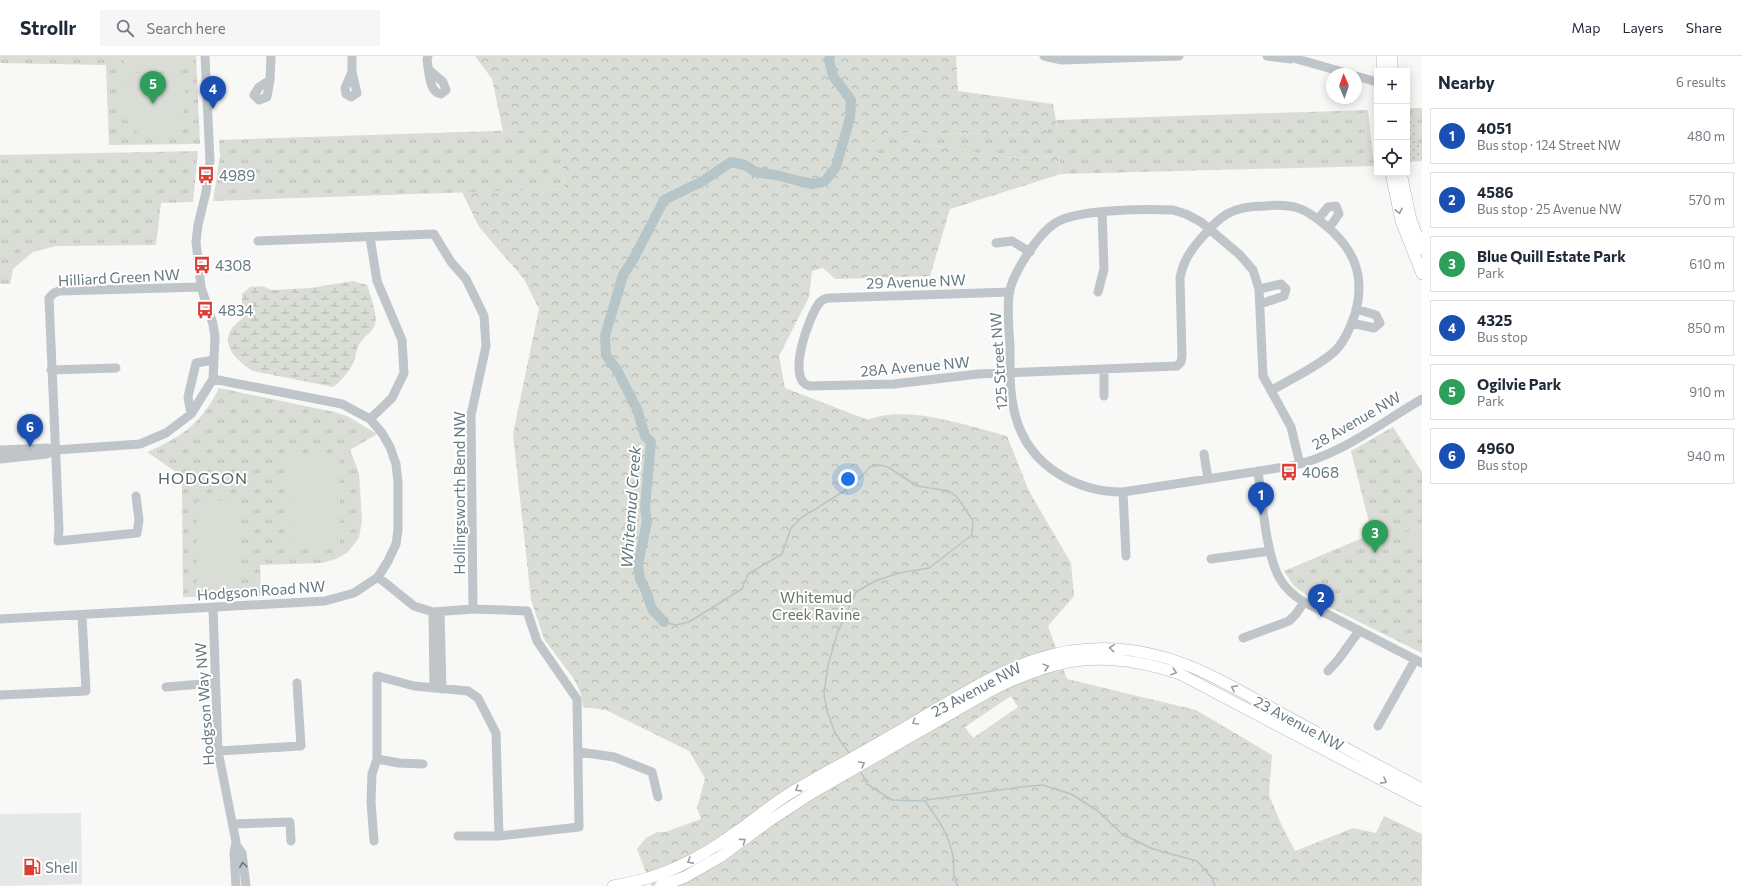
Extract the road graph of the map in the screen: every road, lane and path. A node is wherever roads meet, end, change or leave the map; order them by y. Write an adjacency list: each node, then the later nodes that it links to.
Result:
1 (206, 56): 33 (street)
2 (270, 56): 19 (street)
3 (352, 56): 17 (street)
4 (428, 56): 16 (street)
5 (1044, 56): 6 (street)
6 (1174, 56): 7 (street)
7 (1178, 56)
8 (1267, 56): 12 (street)
9 (1286, 56): 12 (street)
10 (1382, 56): 14 (main road)
11 (1392, 56): 15 (main road)
12 (1298, 59): 13 (street)
13 (1329, 68)
14 (1382, 68)
15 (1392, 68)
16 (429, 70)
17 (352, 72)
18 (1362, 78): 20 (street)
19 (270, 80)
20 (1374, 81)
21 (1392, 176): 32 (main road, one-way to 32)
22 (1402, 176): 30 (main road)
23 (1102, 212): 25 (street, 125 Street NW); 31 (street, 125 Street NW); 36 (street)
24 (1318, 219): 25 (street); 26 (street); 26 (street)
25 (1210, 228): 34 (street, 125 Street NW); 43 (street, 28A Avenue NW)
26 (1329, 228): 38 (street)
27 (370, 237): 28 (street, Hollingsworth Bend NW); 51 (street); 68 (street, Hollingsworth Bend NW)
28 (258, 242)
29 (996, 243): 31 (street)
30 (1422, 249)
31 (1030, 252): 35 (street, 125 Street NW)
32 (1422, 274)
33 (201, 287): 40 (street); 42 (street, Hilliard Green NW)
34 (1259, 289): 37 (street, 125 Street NW); 37 (street)
35 (1010, 292): 44 (street, 125 Street NW); 46 (street, 29 Avenue NW)
36 (1098, 292)
37 (1260, 304): 47 (street, 125 Street NW)
38 (1356, 309): 39 (street); 39 (street)
39 (1352, 323): 47 (street)
40 (214, 360): 45 (street); 50 (street)
41 (116, 368): 42 (street)
42 (51, 370): 53 (street, Hilliard Green NW)
43 (1104, 370): 44 (street, 28A Avenue NW); 48 (street)
44 (1010, 373): 46 (street, 28A Avenue NW); 59 (street, 125 Street NW)
45 (212, 379): 50 (street); 51 (street, Hodgson Road NW)
46 (802, 383)
47 (1270, 390): 56 (street, 125 Street NW)
48 (1104, 396)
49 (1422, 399): 56 (street, 28 Avenue NW)
50 (191, 414): 53 (street)
51 (370, 419): 65 (street, Hodgson Road NW)
52 (0, 450): 53 (street)
53 (56, 450): 55 (street); 61 (street, Hilliard Green NW)
54 (1204, 454): 58 (street)
55 (0, 458)
56 (1300, 464): 57 (street, 28 Avenue NW)
57 (1258, 471): 58 (street, 28 Avenue NW); 62 (street)
58 (1208, 478): 60 (street, 28 Avenue NW)
59 (1080, 485): 60 (street, 28 Avenue NW)
60 (1123, 492): 63 (street)
61 (136, 496)
62 (1270, 551): 64 (street); 66 (street)
63 (1126, 556)
64 (1211, 559)
65 (378, 577): 67 (street, Hodgson Road NW); 69 (street)
66 (1304, 602): 72 (street); 73 (street)
67 (213, 608): 70 (street, Hodgson Road NW); 76 (street, Hodgson Way NW)
68 (473, 609): 69 (street); 84 (street)
69 (437, 612): 79 (street)
70 (82, 616): 71 (street, Hodgson Road NW); 80 (street)
71 (0, 619)
72 (1359, 631): 74 (street); 75 (street)
73 (1243, 638)
74 (1419, 661): 81 (street)
75 (1328, 671)
76 (214, 683): 78 (street); 83 (street, Hodgson Way NW)
77 (297, 683): 83 (street)
78 (166, 687)
79 (438, 688): 85 (street); 93 (street)
80 (0, 694)
81 (1378, 726)
82 (885, 745): 87 (main road, 23 Avenue NW); 88 (main road, 23 Avenue NW, one-way to 82); 90 (main road, 23 Avenue NW, one-way to 90)
83 (218, 751): 91 (street, Hodgson Way NW)
84 (579, 752): 89 (street); 93 (street)
85 (377, 759): 86 (street); 95 (street)
86 (423, 764)
87 (834, 774): 99 (main road, 23 Avenue NW, one-way to 99); 100 (main road, 23 Avenue NW, one-way to 87)
88 (1422, 789)
89 (658, 797)
90 (1422, 801)
91 (234, 824): 94 (street); 96 (street, Hodgson Way NW)
92 (458, 836): 93 (street)
93 (499, 836)
94 (291, 841)
95 (374, 841)
96 (237, 846): 97 (street, Hodgson Way NW); 98 (street, Hodgson Way NW, one-way to 96)
97 (236, 886)
98 (246, 886)
99 (613, 886)
100 (660, 886)

